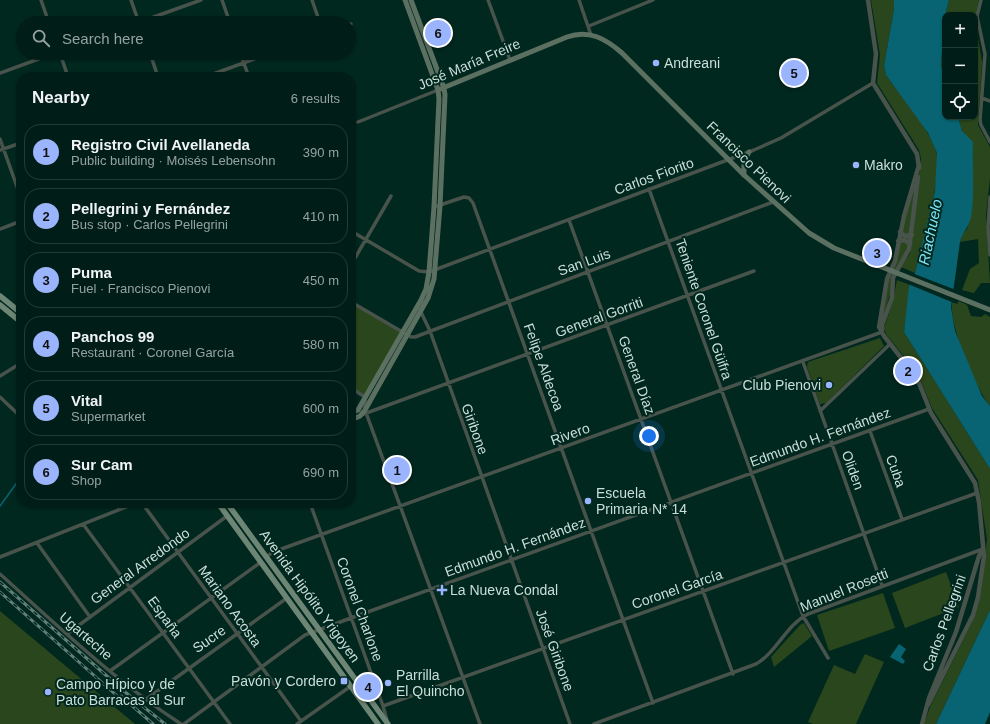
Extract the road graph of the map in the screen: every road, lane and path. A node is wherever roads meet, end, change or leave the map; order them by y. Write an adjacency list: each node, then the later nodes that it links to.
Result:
1 (41, 0): 13 (street)
2 (131, 0): 14 (street)
3 (201, 0): 15 (street)
4 (222, 0): 16 (street)
5 (312, 0): 17 (street)
6 (412, 0): 12 (street); 33 (main road)
7 (488, 0): 25 (street)
8 (579, 0): 18 (street)
9 (654, 0): 18 (street)
10 (868, 0): 32 (street)
11 (981, 0): 35 (street)
12 (405, 1): 34 (main road)
13 (47, 16)
14 (137, 16)
15 (158, 16)
16 (228, 16)
17 (318, 16)
18 (588, 26): 19 (street)
19 (591, 34): 25 (main road, José María Freire); 43 (main road, Francisco Pienovi)
20 (36, 60): 31 (street)
21 (62, 60): 27 (street)
22 (152, 60): 28 (street)
23 (243, 60): 26 (street)
24 (252, 60): 26 (street)
25 (510, 60): 33 (main road, José María Freire)
26 (244, 63): 29 (street); 30 (street)
27 (66, 72)
28 (156, 72)
29 (219, 72)
30 (247, 72)
31 (0, 73)
32 (872, 83): 42 (street, Carlos Fiorito); 44 (street)
33 (444, 88): 34 (main road, José María Freire); 51 (main road)
34 (438, 90): 37 (street, José María Freire); 52 (main road)
35 (982, 98): 36 (street); 39 (street)
36 (990, 101)
37 (358, 122)
38 (0, 139): 41 (street)
39 (990, 142)
40 (16, 145): 41 (street)
41 (2, 150): 46 (street)
42 (749, 152): 43 (street, Carlos Fiorito); 45 (main road)
43 (730, 160): 45 (main road, Francisco Pienovi); 47 (street, Carlos Fiorito)
44 (919, 165): 56 (street); 58 (street)
45 (744, 175): 50 (main road, Francisco Pienovi)
46 (16, 185)
47 (649, 189): 53 (street, Carlos Fiorito); 61 (street, Teniente Coronel Güifra)
48 (391, 196): 59 (street)
49 (990, 197): 64 (street)
50 (773, 202): 61 (street, San Luis); 70 (main road, Francisco Pienovi)
51 (440, 206): 52 (street); 63 (street, Felipe Aldecoa); 66 (main road)
52 (434, 207): 68 (main road)
53 (569, 220): 63 (street, Carlos Fiorito); 69 (street, General Díaz)
54 (16, 223): 55 (street)
55 (0, 229)
56 (900, 232): 58 (street); 60 (street)
57 (356, 234): 59 (street)
58 (912, 235): 62 (street)
59 (366, 240): 65 (street); 68 (street)
60 (898, 241): 62 (street); 70 (street)
61 (669, 242): 69 (street, San Luis); 72 (street, Teniente Coronel Güifra)
62 (910, 244): 70 (street)
63 (489, 249): 66 (street, Carlos Fiorito); 74 (street, Felipe Aldecoa)
64 (990, 255)
65 (356, 257)
66 (434, 270): 68 (street, Carlos Fiorito); 81 (main road)
67 (754, 271): 72 (street, General Gorriti)
68 (428, 272): 78 (main road)
69 (588, 272): 74 (street, San Luis); 83 (street, General Díaz)
70 (892, 272): 73 (street); 75 (street); 80 (main road, Francisco Pienovi)
71 (0, 296): 79 (main road)
72 (688, 296): 83 (street, General Gorriti); 94 (street, Teniente Coronel Güifra)
73 (884, 298): 75 (street); 85 (street)
74 (509, 301): 84 (street, San Luis); 88 (street, Felipe Aldecoa)
75 (892, 301): 85 (street)
76 (0, 305): 82 (main road)
77 (356, 305): 86 (street)
78 (418, 305): 81 (street, Giribone); 86 (main road)
79 (16, 308)
80 (990, 310)
81 (421, 312): 84 (street, Giribone); 86 (main road)
82 (16, 318)
83 (607, 325): 88 (street, General Gorriti); 103 (street, General Díaz)
84 (430, 331): 86 (street, San Luis); 92 (street, Giribone)
85 (882, 332): 87 (street, Carlos Pellegrini); 89 (street, Rivero)
86 (405, 333): 96 (main road); 101 (main road)
87 (890, 344): 97 (street, Carlos Pellegrini); 99 (street)
88 (527, 354): 92 (street, General Gorriti); 106 (street, Felipe Aldecoa)
89 (802, 362): 94 (street, Rivero); 99 (street, Oliden)
90 (16, 366): 91 (street)
91 (0, 376)
92 (448, 384): 101 (street, General Gorriti); 108 (street, Giribone)
93 (356, 391): 96 (street)
94 (721, 391): 103 (street, Rivero); 107 (street, Teniente Coronel Güifra)
95 (0, 397): 100 (street)
96 (366, 397): 98 (main road); 101 (street)
97 (929, 409): 104 (street, Edmundo H. Fernández); 109 (street, Carlos Pellegrini)
98 (356, 411)
99 (820, 411): 105 (street, Oliden)
100 (16, 412)
101 (366, 412): 102 (main road); 111 (street)
102 (356, 418)
103 (642, 420): 106 (street, Rivero); 110 (street, General Díaz)
104 (870, 431): 105 (street, Edmundo H. Fernández); 118 (street, Cuba)
105 (832, 445): 107 (street, Edmundo H. Fernández); 121 (street, Oliden)
106 (562, 449): 108 (street, Rivero); 120 (street, Felipe Aldecoa)
107 (752, 474): 110 (street, Edmundo H. Fernández); 130 (street, Teniente Coronel Güifra)
108 (481, 478): 111 (street, Rivero); 128 (street, Giribone)
109 (977, 493): 118 (street, Coronel García); 124 (street, Carlos Pellegrini)
110 (672, 503): 120 (street, Edmundo H. Fernández); 135 (street, General Díaz)
111 (401, 506): 122 (street, Rivero); 134 (street)
112 (146, 508): 125 (street, Mariano Acosta)
113 (221, 508): 117 (main road, Avenida Hipólito Yrigoyen)
114 (231, 508): 127 (main road, Avenida Hipólito Yrigoyen)
115 (312, 508): 122 (street, Coronel Charlone)
116 (120, 509): 119 (street)
117 (227, 516): 125 (street, General Arredondo); 129 (main road, Avenida Hipólito Yrigoyen)
118 (902, 519): 121 (street, Coronel García)
119 (83, 524): 123 (street); 133 (street, España)
120 (592, 532): 128 (street, Edmundo H. Fernández); 141 (street, Felipe Aldecoa)
121 (864, 533): 130 (street, Coronel García); 132 (street, Oliden)
122 (321, 535): 127 (street, Rivero); 140 (street, Coronel Charlone)
123 (36, 543): 126 (street); 139 (street)
124 (983, 549): 132 (street, Manuel Rosetti); 160 (street, Carlos Pellegrini); 160 (street, Carlos Pellegrini)
125 (178, 552): 133 (street, General Arredondo); 136 (street, Mariano Acosta)
126 (0, 557)
127 (266, 557): 142 (main road, Avenida Hipólito Yrigoyen)
128 (511, 560): 134 (street, Edmundo H. Fernández); 147 (street, José Giribone)
129 (261, 562): 136 (street); 137 (main road, Avenida Hipólito Yrigoyen)
130 (783, 562): 135 (street, Coronel García); 138 (street, Teniente Coronel Güifra)
131 (0, 574): 145 (street, Ugarteche)
132 (882, 586): 138 (street, Manuel Rosetti)
133 (130, 587): 139 (street, General Arredondo); 144 (street, España)
134 (431, 589): 140 (street, Edmundo H. Fernández); 153 (street)
135 (704, 592): 141 (street, Coronel García); 152 (street, General Díaz)
136 (211, 598): 144 (street); 146 (street, Mariano Acosta)
137 (287, 598): 143 (main road, Avenida Hipólito Yrigoyen); 146 (street, Sucre)
138 (803, 616): 148 (street, Teniente Coronel Güifra); 152 (street, Manuel Rosetti)
139 (90, 617): 145 (street, General Arredondo)
140 (351, 618): 142 (street, Edmundo H. Fernández); 154 (street, Coronel Charlone)
141 (623, 620): 147 (street, Coronel García); 159 (street, Felipe Aldecoa)
142 (319, 629): 143 (street, Edmundo H. Fernández); 156 (main road, Avenida Hipólito Yrigoyen)
143 (311, 631): 149 (street); 155 (main road, Avenida Hipólito Yrigoyen)
144 (163, 633): 150 (street, España); 151 (street)
145 (67, 634): 151 (street, Ugarteche)
146 (237, 634): 149 (street, Mariano Acosta); 150 (street, Sucre)
147 (543, 649): 153 (street, Coronel García); 169 (street, José Giribone)
148 (828, 658)
149 (261, 667): 158 (street); 162 (street, Mariano Acosta)
150 (188, 668): 157 (street, Sucre); 158 (street, España)
151 (110, 671): 157 (street, Ugarteche)
152 (733, 674): 159 (street, Manuel Rosetti)
153 (463, 678): 161 (street, Coronel García); 168 (street)
154 (374, 680): 156 (street); 161 (street, Coronel Charlone)
155 (350, 686): 162 (street); 166 (main road, Avenida Hipólito Yrigoyen)
156 (361, 686): 167 (main road, Avenida Hipólito Yrigoyen)
157 (145, 700): 163 (street, Ugarteche)
158 (214, 702): 164 (street); 165 (street, España)
159 (653, 703): 170 (street, Manuel Rosetti)
160 (928, 705): 171 (street, Carlos Pellegrini)
161 (383, 706): 167 (street, Coronel Charlone)
162 (299, 723)
163 (181, 724)
164 (184, 724)
165 (230, 724)
166 (378, 724)
167 (388, 724)
168 (480, 724)
169 (570, 724)
170 (594, 724)
171 (922, 724)

